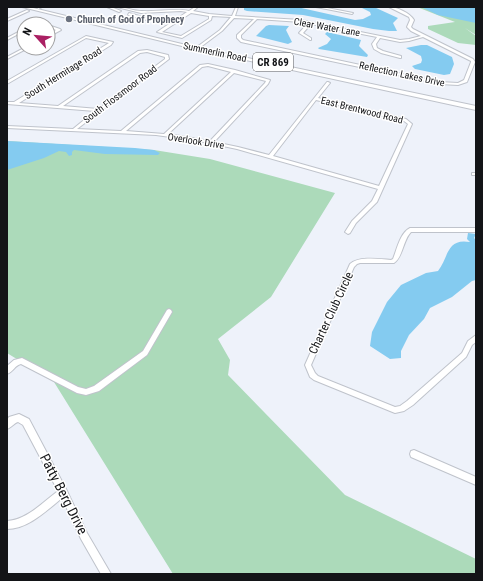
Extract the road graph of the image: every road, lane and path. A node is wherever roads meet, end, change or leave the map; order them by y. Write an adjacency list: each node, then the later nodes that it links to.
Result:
1 (38, 7): 26 (main road, Summerlin Road / CR 869)
2 (108, 7): 17 (street)
3 (118, 7): 11 (street, Clear Water Lane)
4 (152, 7): 11 (street)
5 (197, 7): 13 (street)
6 (233, 7): 16 (street)
7 (237, 7): 16 (street)
8 (316, 7): 14 (street)
9 (390, 7): 22 (street, Reflection Lakes Drive)
10 (25, 9): 12 (street); 19 (street); 26 (main road, Summerlin Road / CR 869)
11 (150, 11): 13 (street, Clear Water Lane)
12 (34, 12)
13 (190, 12): 15 (street, Clear Water Lane); 15 (street)
14 (352, 13)
15 (209, 15): 16 (street, Clear Water Lane)
16 (231, 16): 18 (street, Clear Water Lane); 26 (street)
17 (145, 19)
18 (256, 19): 20 (street, Clear Water Lane); 22 (street, Reflection Lakes Drive)
19 (7, 20)
20 (310, 23): 23 (street, Clear Water Lane); 25 (street)
21 (16, 34): 24 (street)
22 (423, 36): 23 (street, Clear Water Lane)
23 (379, 37): 28 (street)
24 (7, 39)
25 (310, 39)
26 (197, 47): 37 (main road, Summerlin Road / CR 869)
27 (16, 53): 29 (street)
28 (400, 57)
29 (7, 58)
30 (234, 71): 41 (street); 42 (street); 43 (street)
31 (7, 83): 35 (street, South Hermitage Road)
32 (328, 83): 33 (street)
33 (316, 99): 44 (street); 45 (street, East Brentwood Road)
34 (7, 104): 35 (street)
35 (14, 104): 36 (street)
36 (60, 107): 38 (street); 38 (street, South Flossmoor Road)
37 (476, 107)
38 (98, 110): 40 (street, South Flossmoor Road)
39 (7, 127): 40 (street, Overlook Drive)
40 (74, 130): 41 (street, Overlook Drive)
41 (121, 133): 42 (street, Overlook Drive)
42 (165, 135): 43 (street, Overlook Drive)
43 (211, 142): 44 (street, Overlook Drive)
44 (270, 157): 45 (street, Overlook Drive)
45 (380, 188): 47 (street)
46 (476, 230): 49 (street, Charter Club Circle)
47 (348, 232)
48 (169, 312): 50 (street)
49 (476, 338)
50 (7, 371)
51 (7, 425): 54 (street, Patty Berg Drive)
52 (414, 454): 53 (street)
53 (476, 481)
54 (64, 492): 55 (street); 56 (street, Patty Berg Drive)
55 (7, 525)
56 (106, 574)

